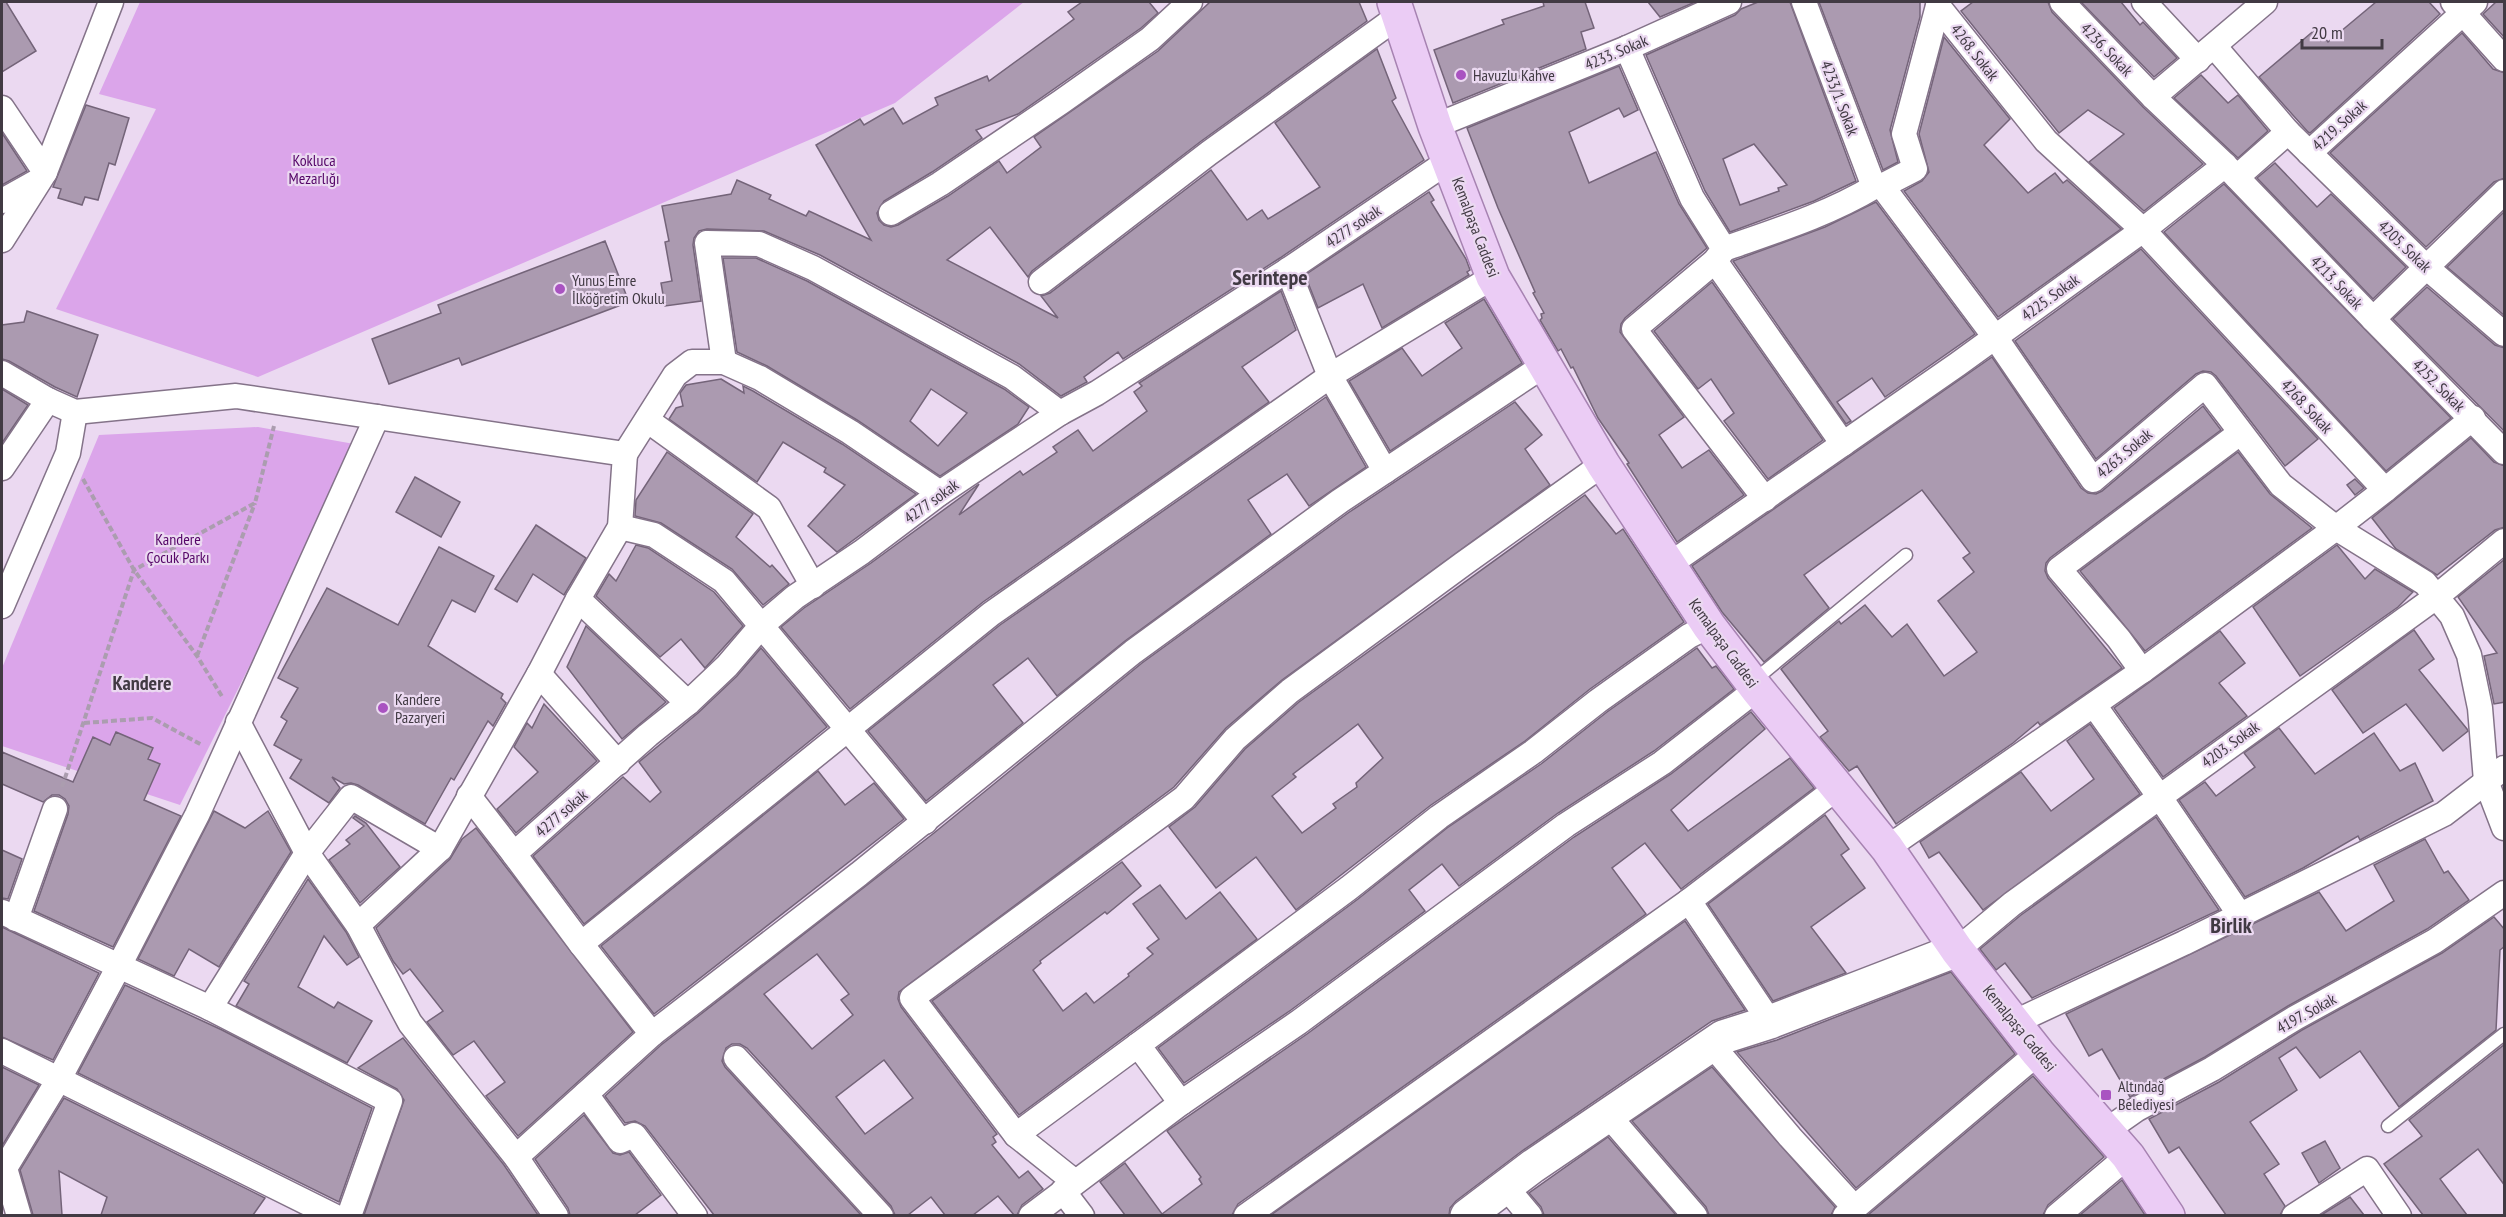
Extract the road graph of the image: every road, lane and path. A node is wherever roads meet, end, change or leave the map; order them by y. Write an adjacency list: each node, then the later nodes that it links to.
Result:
1 (111, 2): 21 (street)
2 (1190, 2): 25 (street)
3 (1729, 2): 11 (street, 4233. Sokak)
4 (1804, 2): 22 (street, 4233/1. Sokak)
5 (2062, 2): 14 (street, 4236. Sokak)
6 (2144, 2): 12 (street, 4219. Sokak)
7 (2263, 2): 12 (street)
8 (1939, 4): 22 (street); 26 (street, 4268. Sokak)
9 (2464, 5): 13 (street); 18 (street, 4219. Sokak)
10 (1397, 8): 16 (main road, Kemalpaşa Caddesi); 32 (street)
11 (1627, 48): 16 (street, 4233. Sokak); 28 (street)
12 (2206, 53): 14 (street); 17 (street, 4219. Sokak)
13 (2505, 59)
14 (2153, 97): 20 (street)
15 (2, 108): 21 (street)
16 (1435, 126): 19 (main road, Kemalpaşa Caddesi)
17 (2288, 132): 18 (street, 4219. Sokak); 20 (street, 4225. Sokak)
18 (2309, 153): 29 (street, 4205. Sokak)
19 (1450, 160): 30 (street, 4277 sokak); 31 (main road, Kemalpaşa Caddesi)
20 (2231, 171): 26 (street, 4225. Sokak); 33 (street, 4213. Sokak)
21 (43, 175): 24 (street); 27 (street)
22 (1878, 186): 28 (street); 35 (street, 4263. Sokak)
23 (2505, 192): 29 (street, 4213. Sokak)
24 (2, 201)
25 (891, 213)
26 (2143, 230): 35 (street, 4225. Sokak); 55 (street, 4268. Sokak)
27 (2, 240)
28 (1719, 255): 48 (street); 57 (street)
29 (2426, 267): 33 (street, 4213. Sokak); 34 (street, 4205. Sokak)
30 (1288, 270): 39 (street); 43 (street, 4277 sokak)
31 (1493, 277): 37 (main road, Kemalpaşa Caddesi); 39 (street)
32 (1041, 282)
33 (2373, 319): 45 (street, 4252. Sokak)
34 (2505, 334)
35 (1995, 337): 47 (street, 4263. Sokak); 48 (street, 4225. Sokak)
36 (724, 362): 43 (street); 46 (street); 56 (street)
37 (1546, 364): 52 (main road, Kemalpaşa Caddesi); 54 (street)
38 (2, 373): 40 (street)
39 (1330, 376): 54 (street); 79 (street)
40 (48, 400): 42 (street); 53 (street)
41 (280, 402): 42 (street); 44 (street); 58 (path)
42 (75, 412): 50 (street)
43 (1060, 413): 56 (street, 4277 sokak)
44 (377, 417): 51 (street); 77 (street)
45 (2473, 418): 49 (street, 4252. Sokak); 55 (street)
46 (647, 420): 51 (street); 65 (street)
47 (2240, 433): 60 (street, 4263. Sokak); 72 (street)
48 (1843, 444): 57 (street, 4225. Sokak)
49 (2505, 452)
50 (68, 453): 64 (path); 68 (street)
51 (625, 454): 59 (street)
52 (1603, 464): 63 (main road, Kemalpaşa Caddesi); 117 (street)
53 (2, 468)
54 (1385, 471): 87 (street)
55 (2385, 490): 60 (street)
56 (940, 493): 65 (street, 4277 sokak)
57 (1765, 499): 63 (street, 4225. Sokak)
58 (255, 503): 64 (path); 71 (path)
59 (620, 528): 67 (street); 69 (street)
60 (2336, 528): 66 (street); 72 (street)
61 (2505, 541): 66 (street, 4203. Sokak)
62 (1906, 555): 74 (lane)
63 (1670, 564): 70 (main road, Kemalpaşa Caddesi)
64 (134, 570): 71 (path); 78 (path)
65 (813, 586): 69 (street, 4277 sokak)
66 (2436, 597): 82 (street); 85 (street, 4203. Sokak)
67 (578, 598): 73 (street); 75 (street)
68 (2, 606)
69 (762, 625): 75 (street, 4277 sokak); 79 (street)
70 (1709, 626): 74 (main road, Kemalpaşa Caddesi); 107 (street)
71 (197, 656): 77 (path)
72 (2142, 671): 76 (street)
73 (539, 674): 81 (street); 84 (street)
74 (1755, 686): 83 (main road, Kemalpaşa Caddesi); 113 (street)
75 (688, 703): 81 (street, 4277 sokak)
76 (2094, 705): 85 (street); 89 (street)
77 (238, 722): 80 (street); 91 (street)
78 (84, 723): 80 (path); 86 (path)
79 (848, 729): 87 (street); 98 (street)
80 (223, 756): 100 (street)
81 (618, 763): 92 (street, 4277 sokak)
82 (2495, 775): 88 (street); 95 (street)
83 (1838, 788): 89 (main road, Kemalpaşa Caddesi); 94 (street)
84 (469, 796): 90 (street); 92 (street)
85 (2159, 796): 95 (street); 99 (street, 4203. Sokak)
86 (55, 809): 96 (street)
87 (925, 822): 104 (street)
88 (2505, 828)
89 (1887, 848): 99 (main road, Kemalpaşa Caddesi)
90 (440, 849): 91 (street); 97 (street)
91 (307, 853): 97 (street); 101 (street)
92 (514, 854): 98 (street)
93 (2505, 893): 116 (street, 4197. Sokak)
94 (1689, 901): 102 (street); 132 (street)
95 (2240, 915): 103 (street)
96 (9, 916): 100 (street)
97 (358, 925): 119 (street)
98 (581, 945): 104 (street)
99 (1957, 950): 102 (main road); 103 (main road, Kemalpaşa Caddesi)
100 (119, 966): 101 (street); 111 (street)
101 (210, 1008): 126 (street)
102 (1770, 1022): 106 (main road)
103 (2015, 1022): 109 (main road, Kemalpaşa Caddesi)
104 (652, 1034): 112 (street)
105 (2505, 1034): 115 (lane)
106 (1712, 1044): 114 (main road); 123 (street)
107 (1137, 1045): 113 (street); 117 (street)
108 (2, 1051): 111 (street)
109 (2038, 1053): 116 (main road, Kemalpaşa Caddesi); 123 (street)
110 (736, 1058): 129 (street)
111 (59, 1079): 120 (street); 125 (street)
112 (586, 1094): 119 (street); 128 (street)
113 (1181, 1103): 121 (street)
114 (1608, 1115): 122 (main road); 135 (street)
115 (2388, 1126)
116 (2107, 1130): 118 (main road, Kemalpaşa Caddesi)
117 (1016, 1135): 121 (street)
118 (2128, 1156): 136 (street); 137 (main road, Kemalpaşa Caddesi)
119 (516, 1157): 127 (street)
120 (3, 1167): 124 (street)
121 (1069, 1186): 130 (street); 131 (street)
122 (1506, 1186): 133 (main road); 134 (street)
123 (1850, 1211)
124 (19, 1215)
125 (334, 1215)
126 (349, 1215)
127 (556, 1215)
128 (695, 1215)
129 (881, 1215)
130 (1031, 1215)
131 (1082, 1215)
132 (1246, 1215)
133 (1467, 1215)
134 (1530, 1215)
135 (1695, 1215)
136 (2057, 1215)
137 (2168, 1215)
138 (2294, 1215): 139 (street)
139 (2399, 1215)

